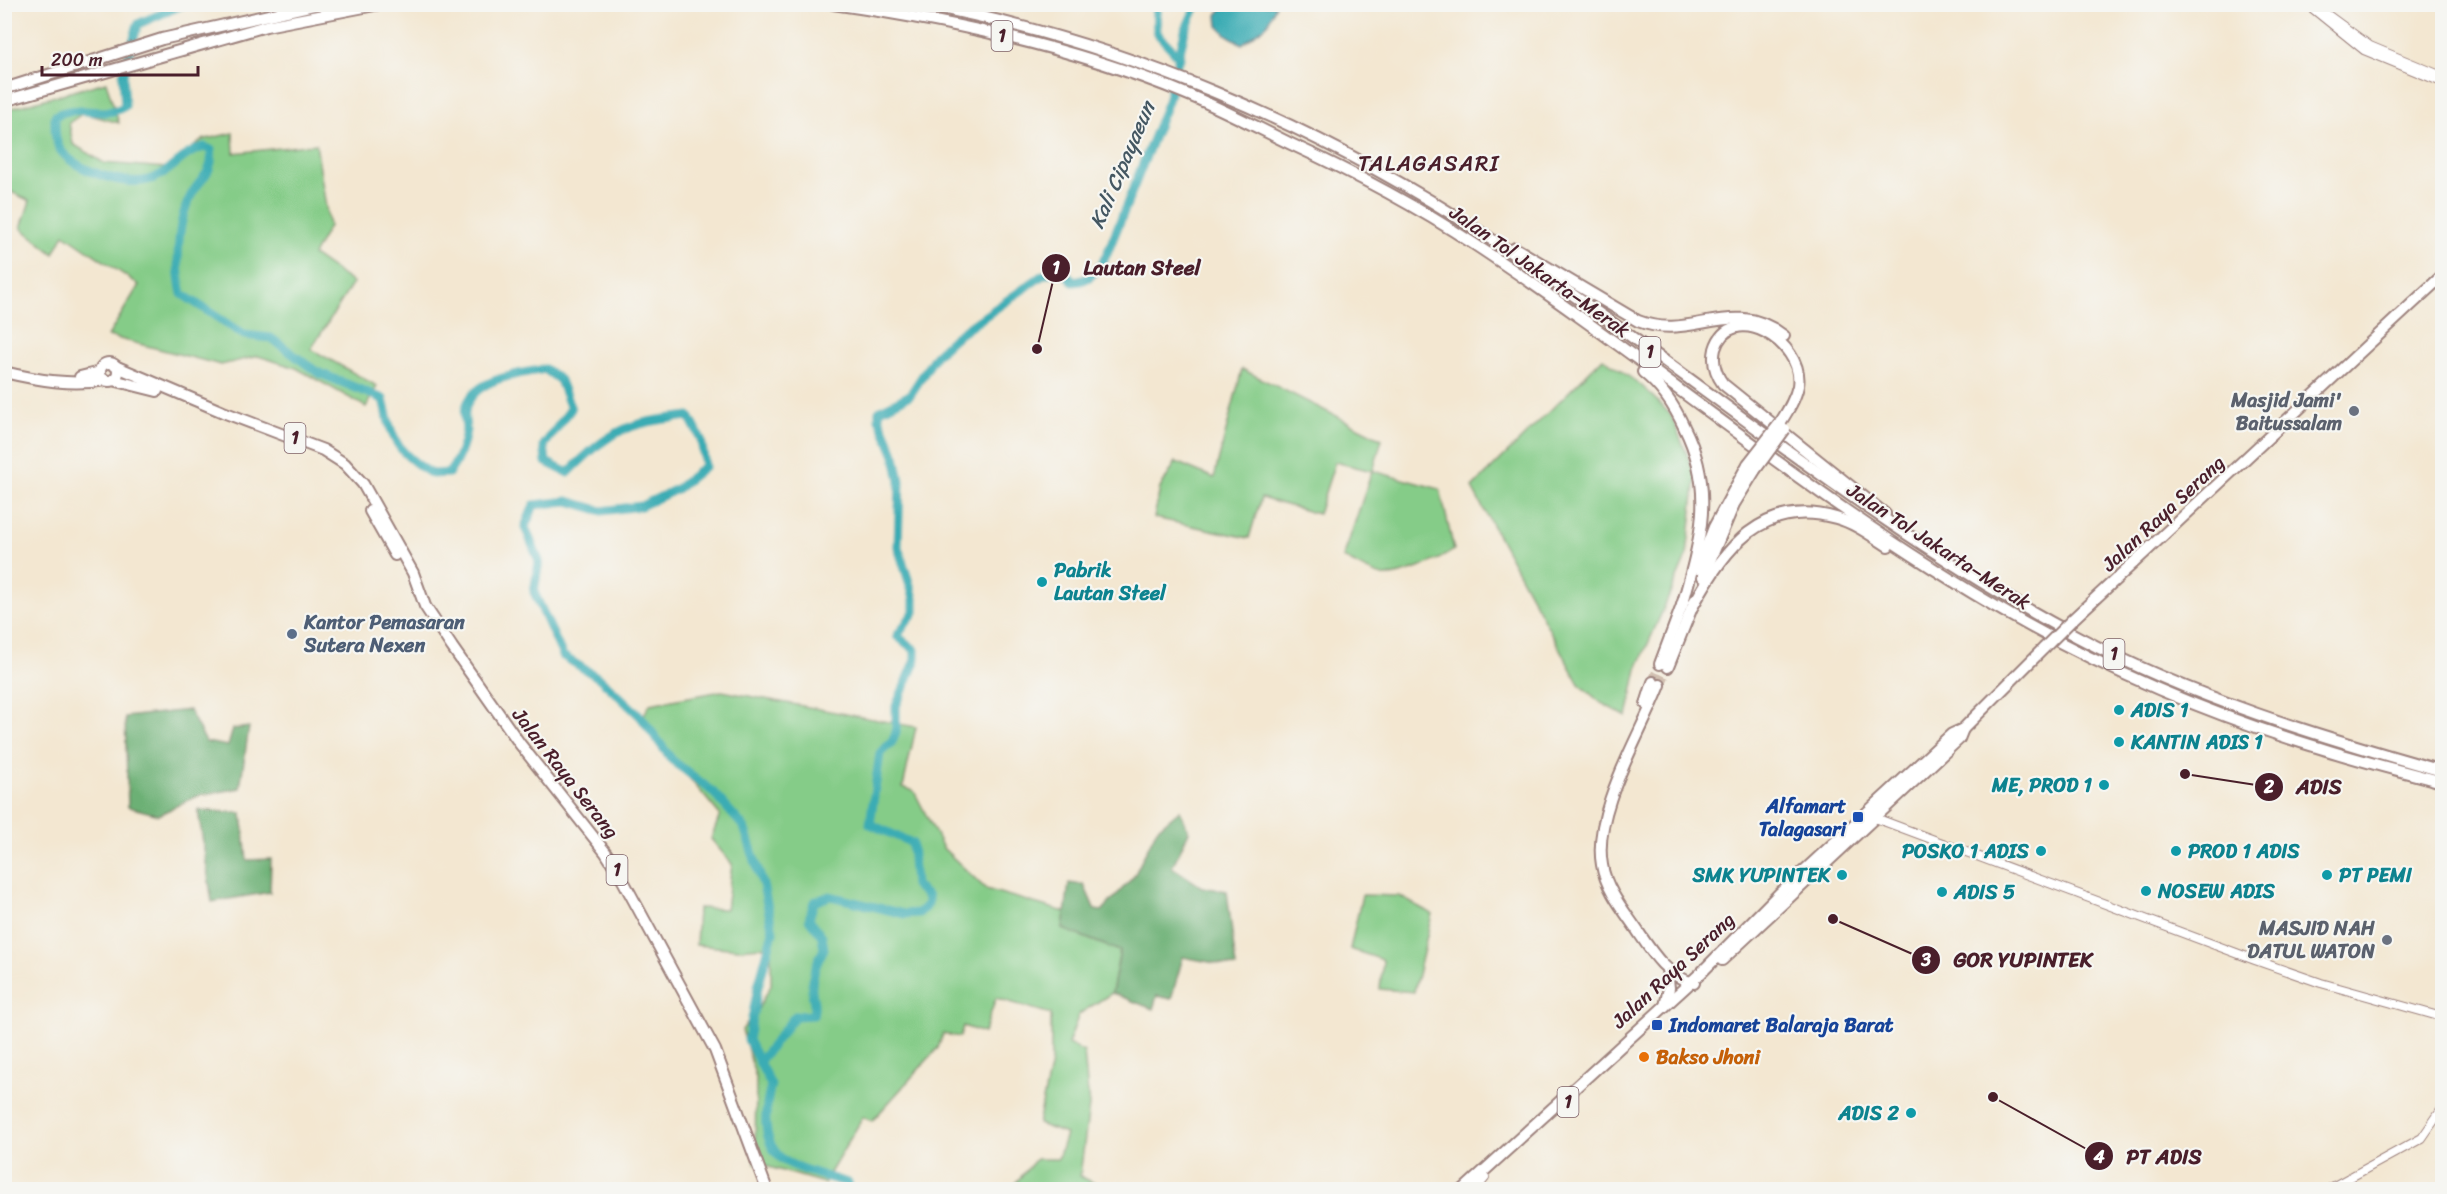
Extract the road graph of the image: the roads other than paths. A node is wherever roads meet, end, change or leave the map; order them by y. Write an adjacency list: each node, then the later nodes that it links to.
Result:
1 (318, 4): 10 (highway)
2 (380, 4): 11 (highway)
3 (833, 4): 13 (highway, Jalan Tol Jakarta–Merak / 1)
4 (921, 4): 12 (highway, Jalan Tol Jakarta–Merak / 1)
5 (2307, 4): 7 (main road)
6 (2314, 4): 7 (main road)
7 (2376, 52): 8 (main road); 9 (main road)
8 (2442, 76)
9 (2442, 82)
10 (4, 89)
11 (4, 101)
12 (1397, 181): 13 (highway); 14 (highway, Jalan Tol Jakarta–Merak / 1)
13 (1390, 194): 15 (highway, Jalan Tol Jakarta–Merak / 1)
14 (1482, 234): 21 (highway); 22 (highway, Jalan Tol Jakarta–Merak / 1)
15 (1473, 243): 23 (highway, Jalan Tol Jakarta–Merak / 1); 24 (highway)
16 (2442, 276): 29 (highway, Jalan Raya Serang / 1, bridge)
17 (116, 366): 19 (highway); 19 (highway, 1); 20 (highway, Jalan Raya Serang / 1)
18 (4, 372): 19 (highway, Jalan Raya Serang / 1)
19 (106, 377): 20 (highway, Jalan Raya Serang / 1)
20 (179, 396): 36 (highway, Jalan Raya Serang / 1)
21 (1782, 426): 22 (highway); 24 (highway, bridge)
22 (1918, 542): 27 (highway, Jalan Tol Jakarta–Merak / 1)
23 (1958, 584): 24 (highway); 28 (highway, Jalan Tol Jakarta–Merak / 1)
24 (1687, 606): 25 (highway)
25 (1664, 665)
26 (1657, 683): 30 (highway)
27 (2442, 771)
28 (2442, 782)
29 (1869, 815): 31 (highway, Jalan Raya Serang / 1); 33 (main road)
30 (1667, 969): 31 (highway); 31 (highway); 32 (highway)
31 (1696, 980): 32 (highway, Jalan Raya Serang / 1)
32 (1669, 1005): 35 (highway, Jalan Raya Serang / 1)
33 (2442, 1017)
34 (2442, 1109): 39 (main road)
35 (1483, 1176): 37 (highway, Jalan Raya Serang / 1); 38 (highway, Jalan Raya Serang / 1)
36 (767, 1190)
37 (1462, 1190)
38 (1474, 1190)
39 (2327, 1190)

